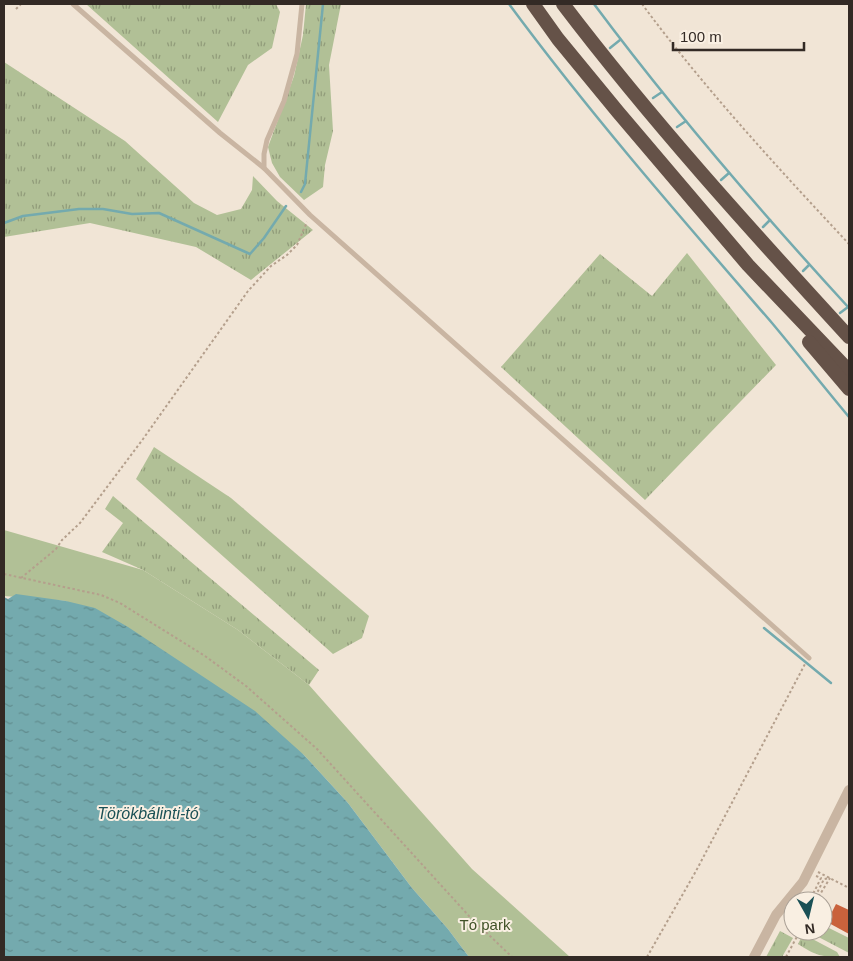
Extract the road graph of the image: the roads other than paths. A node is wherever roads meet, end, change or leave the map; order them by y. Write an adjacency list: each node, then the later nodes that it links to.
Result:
1 (74, 4): 5 (lane)
2 (302, 4): 5 (lane)
3 (533, 4): 6 (highway)
4 (563, 4): 7 (highway)
5 (264, 168): 10 (lane)
6 (748, 265): 8 (highway); 9 (highway)
7 (849, 337)
8 (849, 371)
9 (849, 389)
10 (809, 658)
11 (849, 790): 13 (street)
12 (849, 804): 13 (street)
13 (840, 810): 14 (street)
14 (754, 957)

